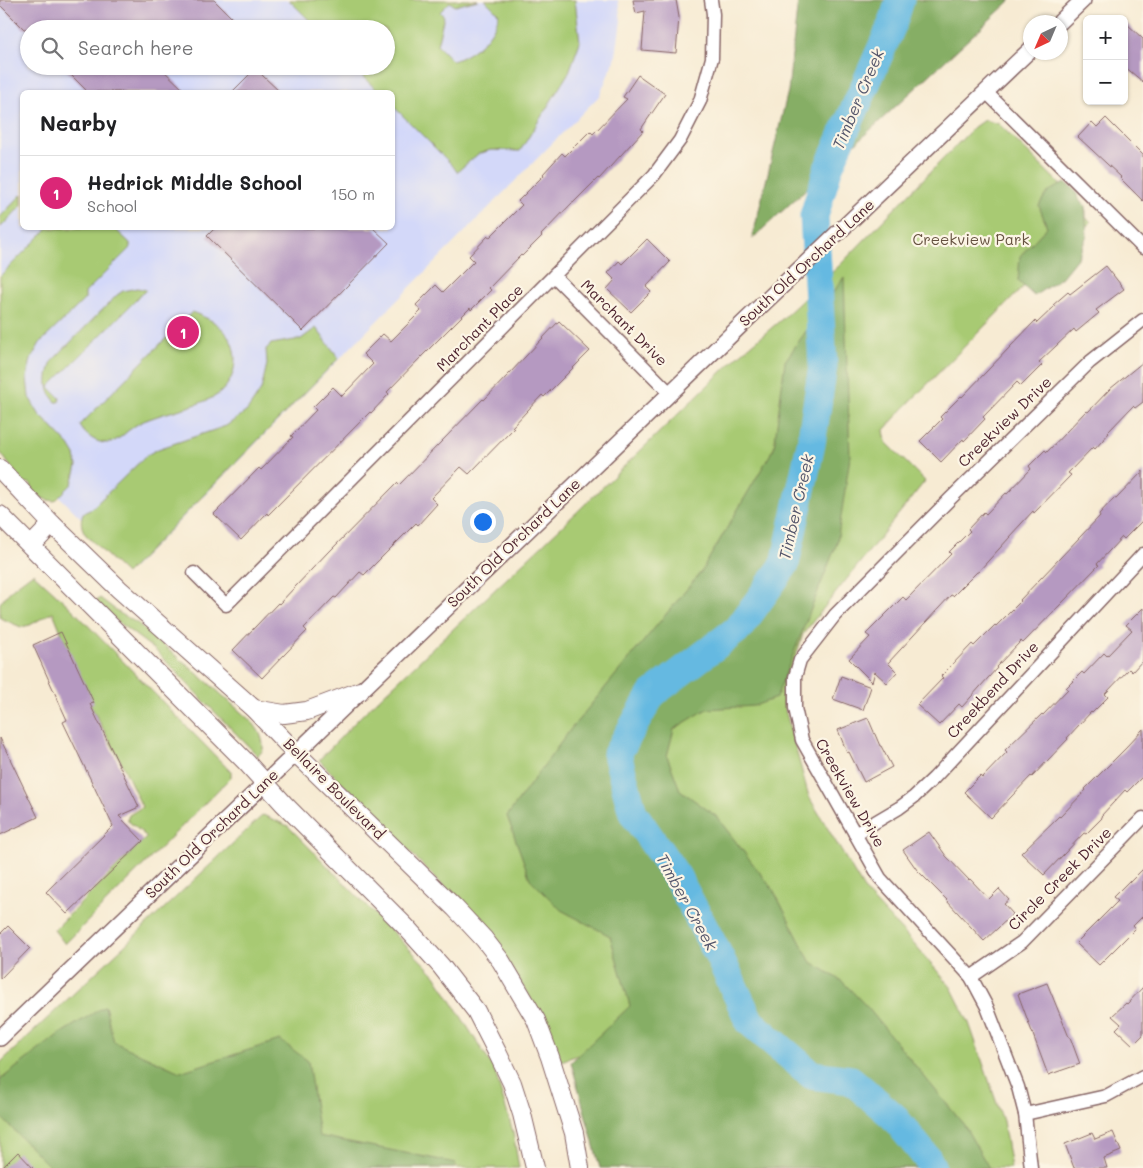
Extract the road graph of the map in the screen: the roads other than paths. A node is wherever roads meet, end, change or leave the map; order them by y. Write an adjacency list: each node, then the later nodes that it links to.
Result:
1 (711, 0): 7 (street, Marchant Place)
2 (1083, 0): 3 (street)
3 (1067, 15)
4 (1023, 57): 5 (street, South Old Orchard Lane)
5 (986, 92): 6 (street); 9 (street, South Old Orchard Lane)
6 (1143, 248)
7 (554, 276): 9 (street, Marchant Drive); 15 (street, Marchant Place)
8 (1143, 320): 21 (street, Creekview Drive)
9 (670, 393): 16 (street, South Old Orchard Lane)
10 (0, 469): 12 (main road, Bellaire Boulevard)
11 (0, 514): 13 (main road)
12 (52, 524): 13 (main road); 17 (main road, Bellaire Boulevard)
13 (31, 546): 19 (main road)
14 (1143, 554): 21 (street, Creekbend Drive)
15 (194, 572)
16 (360, 691): 17 (main road); 18 (street, South Old Orchard Lane)
17 (254, 709): 18 (main road, Bellaire Boulevard)
18 (296, 753): 19 (street, South Old Orchard Lane); 27 (main road, Bellaire Boulevard)
19 (265, 783): 23 (street, South Old Orchard Lane); 26 (main road)
20 (1143, 818): 22 (street, Circle Creek Drive)
21 (855, 834): 22 (street, Creekview Drive)
22 (971, 976): 25 (street, Creekview Drive)
23 (0, 1038)
24 (1143, 1076): 25 (street)
25 (1026, 1114): 28 (street, Creekview Drive)
26 (536, 1168)
27 (580, 1168)
28 (1030, 1168)

